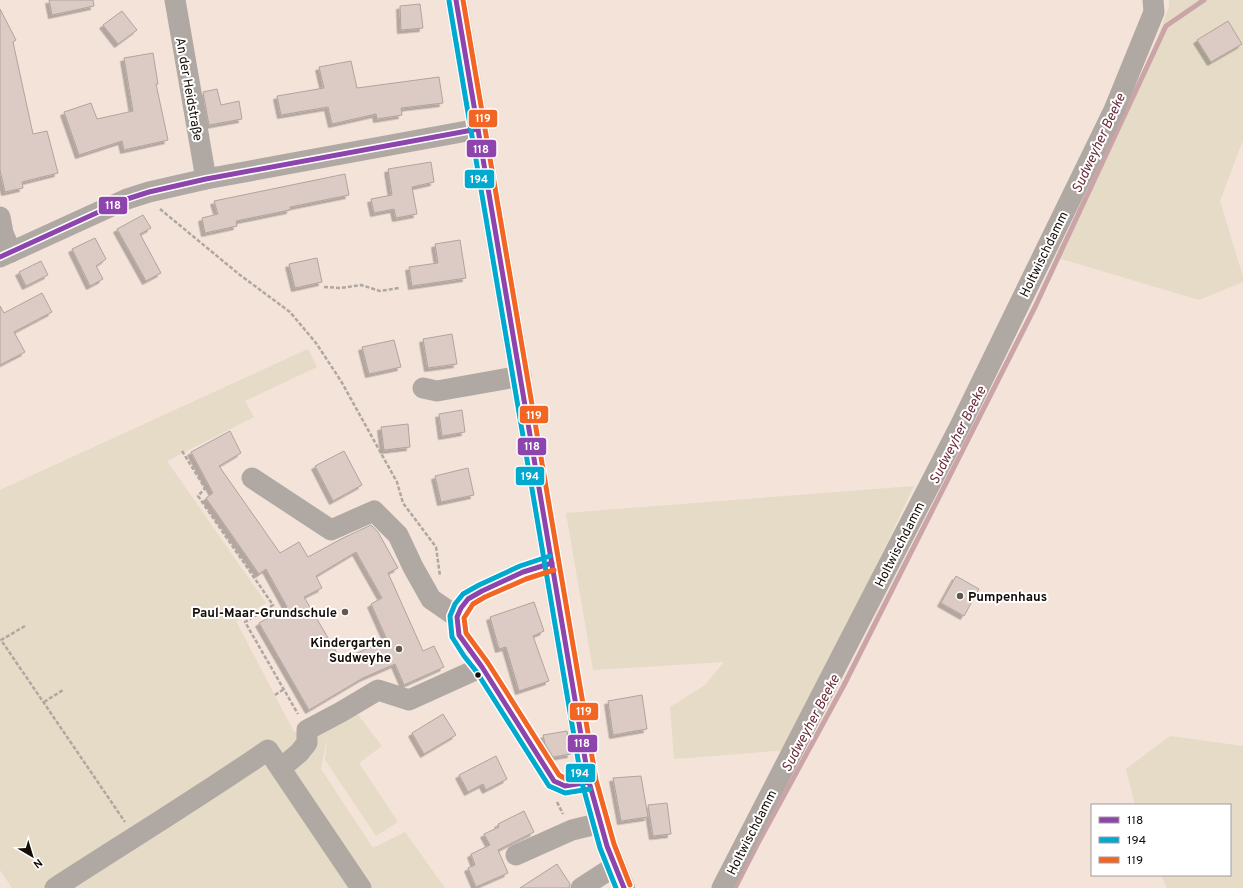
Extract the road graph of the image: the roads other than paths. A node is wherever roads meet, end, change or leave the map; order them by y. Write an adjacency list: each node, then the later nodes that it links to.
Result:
1 (174, 0): 5 (street, An der Heidstraße)
2 (456, 0): 4 (main road)
3 (1153, 0): 23 (street, Holtwischdamm)
4 (478, 129): 5 (street); 8 (main road)
5 (206, 179): 7 (street)
6 (0, 217): 7 (street)
7 (6, 255)
8 (521, 376): 9 (street); 11 (main road)
9 (423, 388)
10 (252, 478): 12 (street)
11 (552, 563): 12 (street); 15 (main road)
12 (457, 617): 13 (street)
13 (482, 667): 14 (street); 15 (street)
14 (281, 768): 19 (street); 20 (street)
15 (589, 782): 16 (main road)
16 (601, 823): 17 (street); 18 (main road)
17 (516, 855)
18 (615, 866): 21 (street); 22 (main road)
19 (55, 888)
20 (361, 888)
21 (581, 888)
22 (624, 888)
23 (722, 888)

